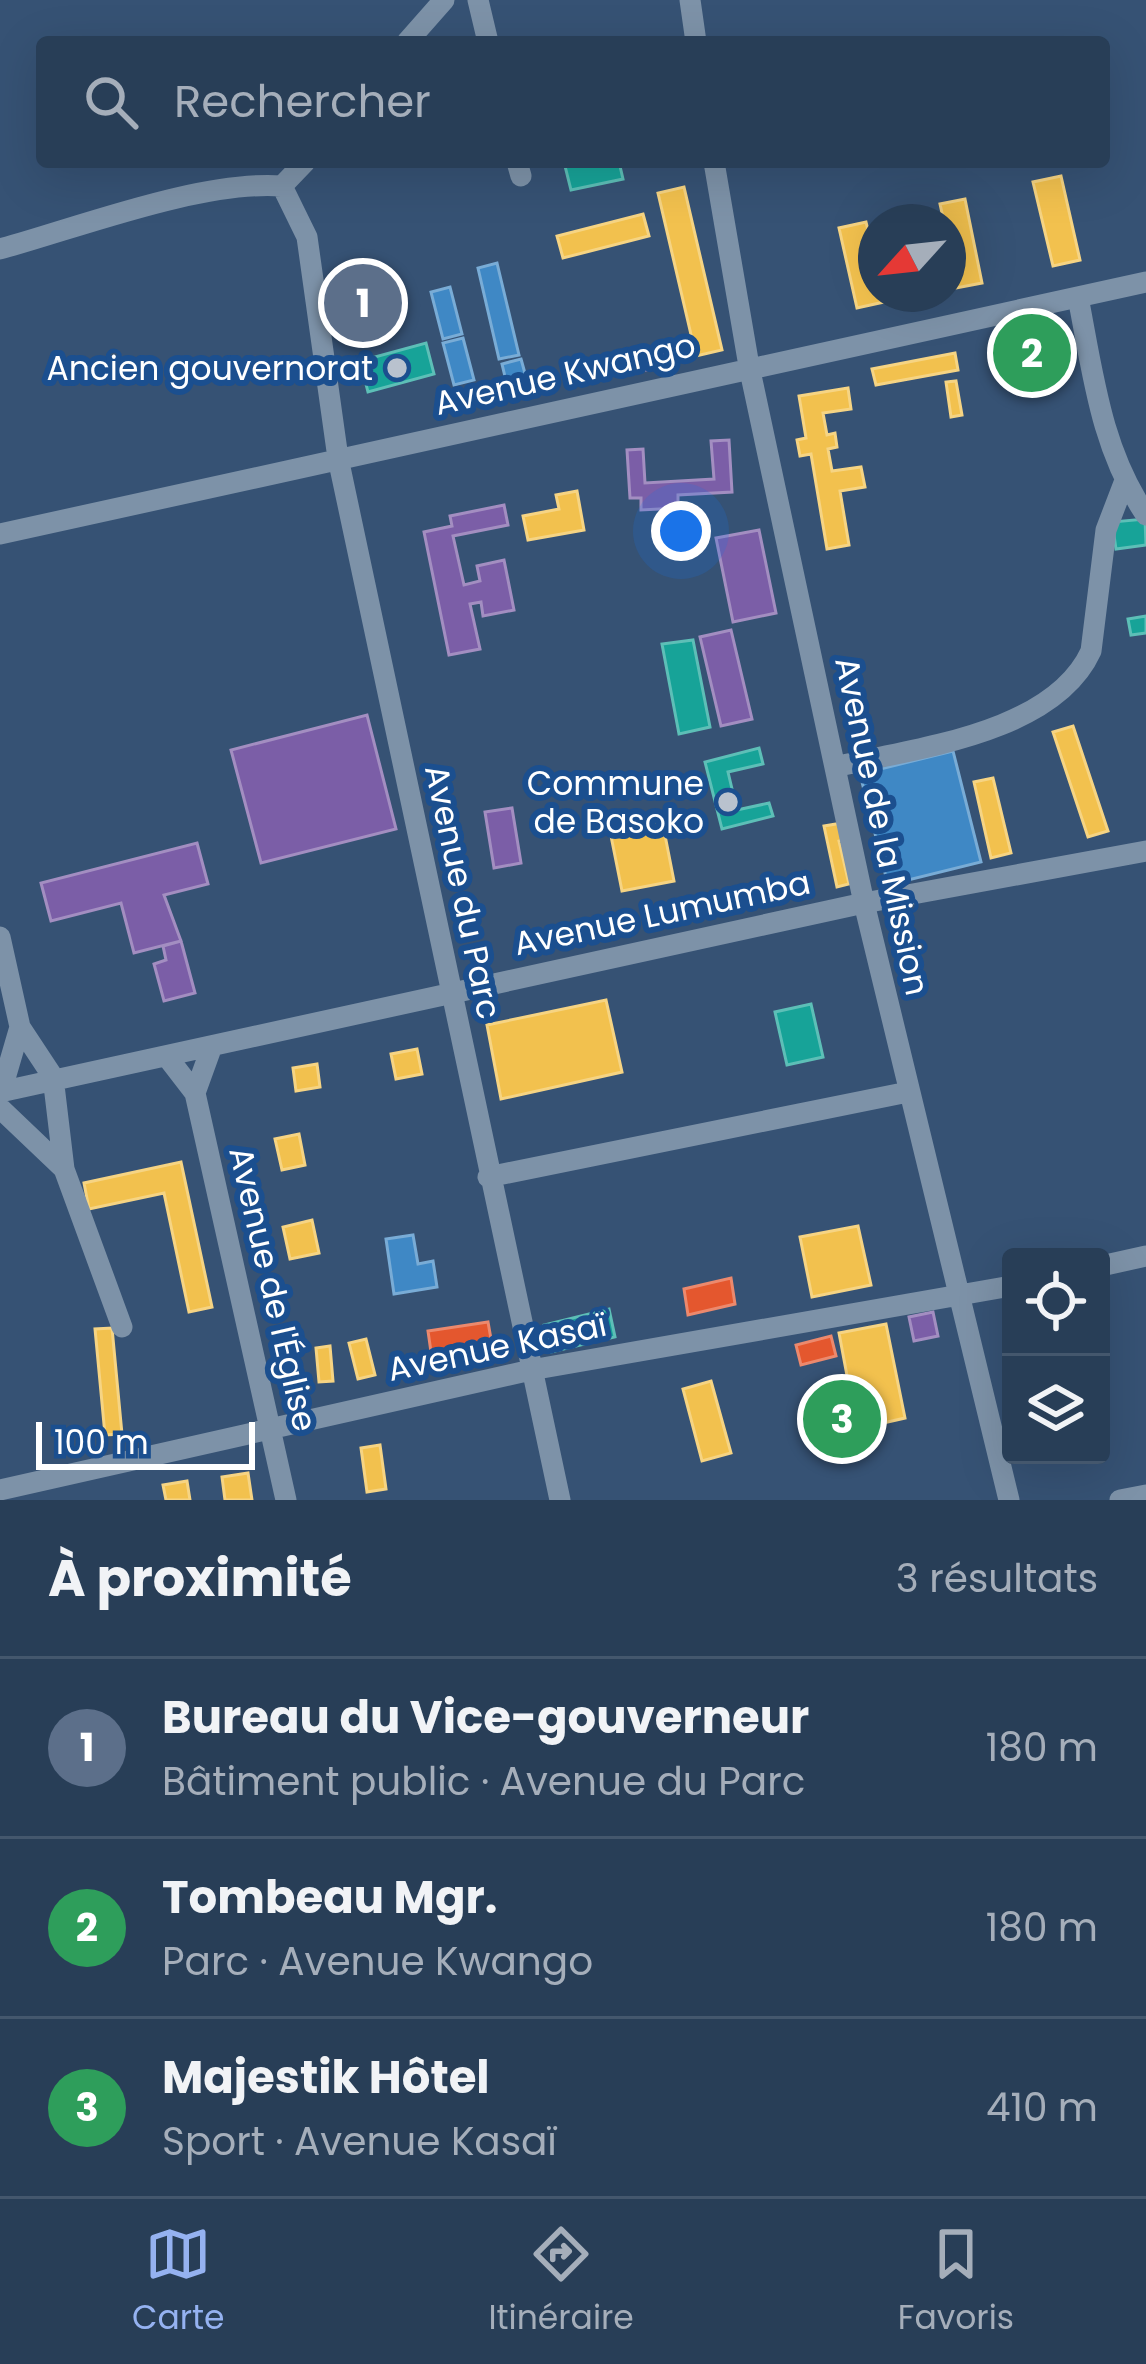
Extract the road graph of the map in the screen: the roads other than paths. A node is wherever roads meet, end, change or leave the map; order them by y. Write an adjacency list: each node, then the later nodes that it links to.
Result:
1 (444, 0): 4 (street)
2 (478, 0): 5 (street)
3 (690, 0): 6 (street)
4 (412, 36)
5 (487, 36)
6 (695, 36)
7 (298, 168): 9 (street)
8 (715, 168): 13 (street, Avenue de la Mission)
9 (282, 186): 10 (street); 14 (street, Avenue du Parc)
10 (0, 249)
11 (1146, 282): 12 (street, Avenue Kwango)
12 (1078, 297): 13 (street, Avenue Kwango); 15 (street)
13 (749, 366): 14 (street, Avenue Kwango); 18 (street, Avenue de la Mission)
14 (338, 458): 17 (street, Avenue Kwango); 22 (street, Avenue du Parc)
15 (1124, 483): 16 (street); 18 (street)
16 (1146, 515)
17 (0, 534)
18 (835, 767): 20 (street, Avenue de la Mission)
19 (1146, 851): 20 (street, Avenue Lumumba)
20 (864, 903): 22 (street, Avenue Lumumba); 28 (street, Avenue de la Mission)
21 (0, 937): 23 (street)
22 (451, 993): 24 (street, Avenue Lumumba); 32 (street, Avenue du Parc)
23 (20, 1027): 26 (street); 27 (street)
24 (212, 1046): 25 (street, Avenue Lumumba); 29 (street)
25 (168, 1058): 26 (street, Avenue Lumumba); 29 (street)
26 (53, 1077): 27 (street, Avenue Lumumba); 31 (street)
27 (1, 1092)
28 (908, 1092): 32 (street); 36 (street, Avenue de la Mission)
29 (195, 1093): 39 (street, Avenue de l'Église)
30 (0, 1108): 31 (street)
31 (64, 1169): 37 (street)
32 (488, 1177): 38 (street, Avenue du Parc)
33 (1146, 1256): 34 (street)
34 (1110, 1264)
35 (1002, 1288): 36 (street, Avenue Kasaï)
36 (961, 1297): 38 (street, Avenue Kasaï); 44 (street, Avenue de la Mission)
37 (122, 1327)
38 (531, 1370): 39 (street, Avenue Kasaï); 43 (street, Avenue du Parc)
39 (270, 1430): 40 (street, Avenue Kasaï); 42 (street, Avenue de l'Église)
40 (0, 1490)
41 (1146, 1495): 45 (street)
42 (286, 1500)
43 (560, 1500)
44 (1009, 1500)
45 (1120, 1500)

